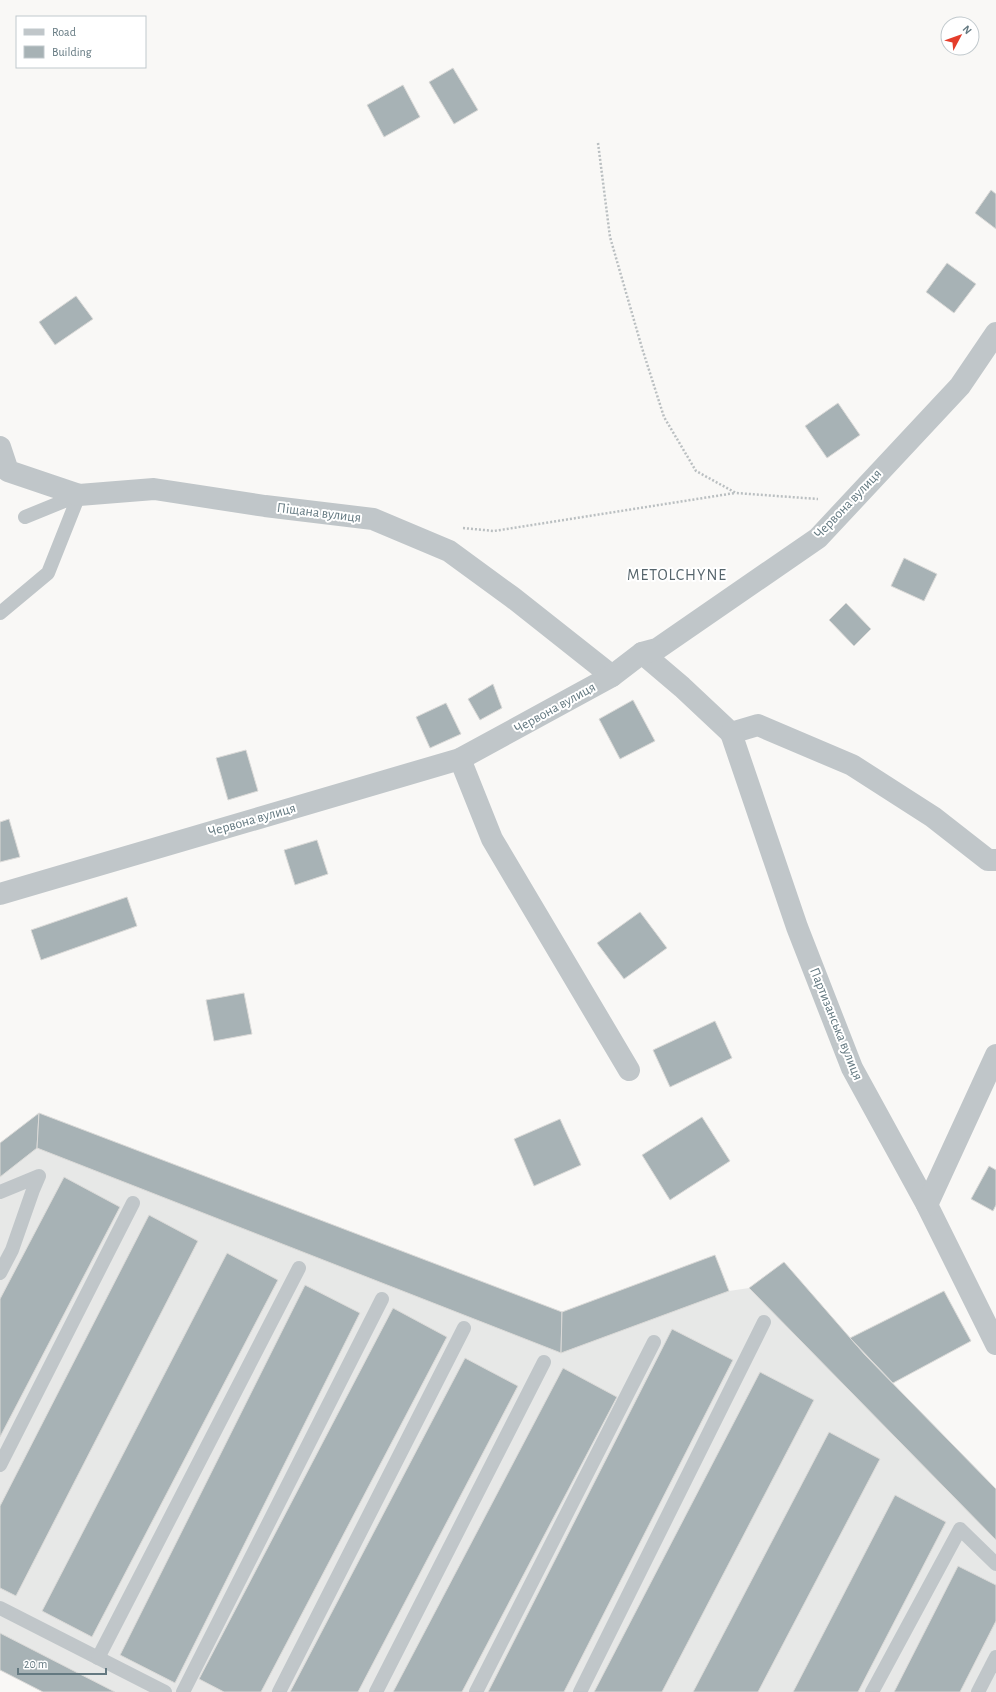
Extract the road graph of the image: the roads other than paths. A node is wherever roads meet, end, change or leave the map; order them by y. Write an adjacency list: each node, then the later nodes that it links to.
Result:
1 (996, 333): 6 (street, Червона вулиця)
2 (0, 448): 3 (street, Піщана вулиця)
3 (79, 495): 4 (lane); 5 (lane); 7 (street, Піщана вулиця)
4 (25, 517)
5 (0, 613)
6 (642, 653): 7 (street, Червона вулиця); 8 (street)
7 (612, 676): 9 (street, Червона вулиця)
8 (730, 733): 10 (street); 16 (street, Партизанська вулиця)
9 (460, 759): 11 (street, Червона вулиця); 13 (street)
10 (996, 860)
11 (0, 894)
12 (996, 1055): 16 (street)
13 (630, 1070)
14 (0, 1192): 18 (lane)
15 (133, 1203): 25 (lane)
16 (927, 1205): 23 (street, Партизанська вулиця)
17 (299, 1268): 28 (lane)
18 (0, 1272)
19 (382, 1299): 31 (lane)
20 (764, 1322): 35 (lane)
21 (464, 1328): 32 (lane)
22 (654, 1342): 34 (lane)
23 (996, 1344)
24 (544, 1362): 33 (lane)
25 (0, 1465)
26 (996, 1564): 36 (lane)
27 (0, 1608): 28 (lane)
28 (98, 1658): 30 (lane)
29 (996, 1658): 37 (lane)
30 (165, 1692)
31 (183, 1692)
32 (279, 1692)
33 (376, 1692)
34 (476, 1692)
35 (580, 1692)
36 (872, 1692)
37 (978, 1692)

